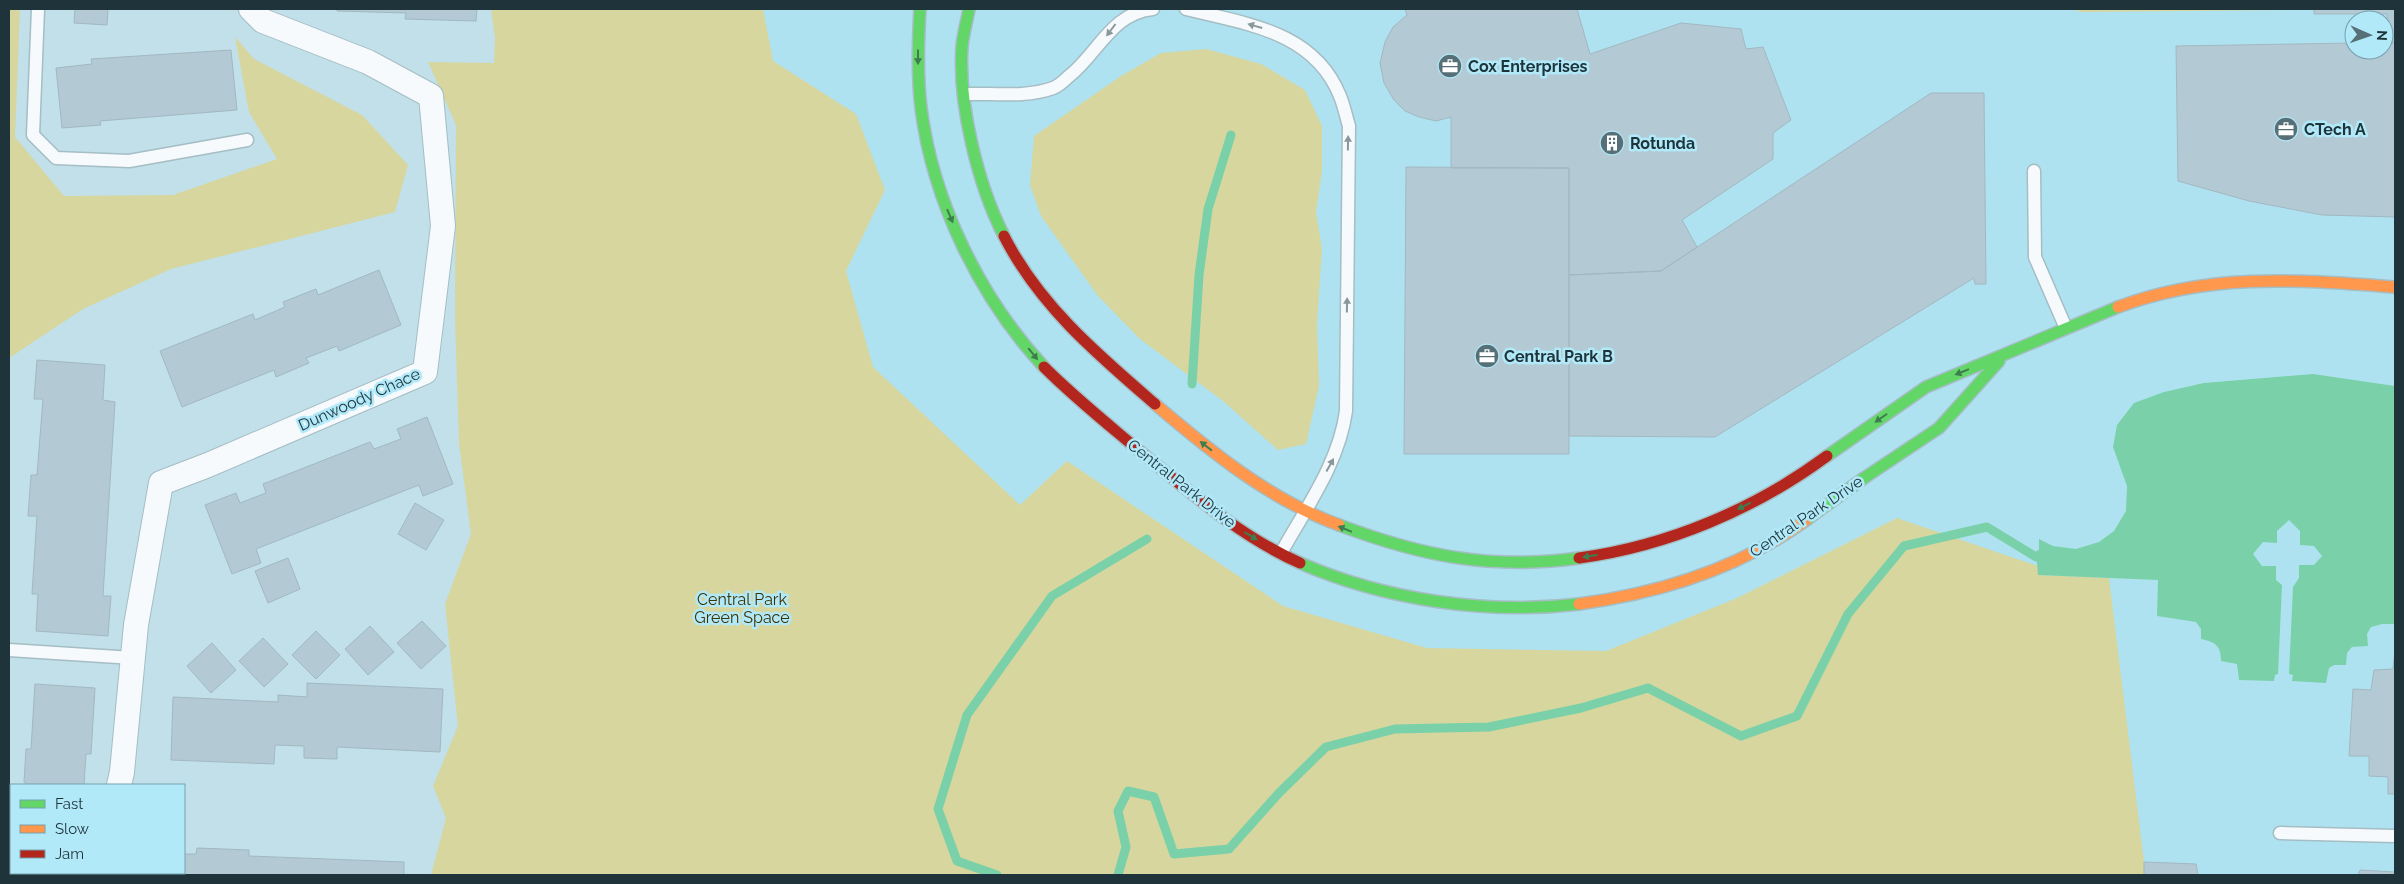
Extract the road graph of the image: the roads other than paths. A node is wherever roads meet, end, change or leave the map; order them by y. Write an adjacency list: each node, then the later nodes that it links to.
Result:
1 (38, 9): 8 (lane)
2 (251, 9): 16 (street, Dunwoody Chace)
3 (920, 9): 14 (street, Central Park Drive, one-way to 14)
4 (969, 9): 7 (street, Central Park Drive)
5 (1152, 9): 7 (lane, one-way to 7)
6 (1186, 9): 13 (lane, one-way to 6)
7 (964, 94): 13 (street, Central Park Drive, one-way to 7)
8 (247, 140)
9 (2034, 171): 11 (lane)
10 (2395, 287): 11 (street, Central Park Drive)
11 (2065, 326): 12 (street, Central Park Drive)
12 (2004, 355): 13 (street, Central Park Drive, one-way to 13); 14 (street, Central Park Drive)
13 (1305, 510): 14 (lane)
14 (1281, 553)
15 (9, 650): 16 (lane)
16 (133, 658): 17 (street, Dunwoody Chace)
17 (119, 784)
18 (2280, 833): 19 (lane)
19 (2395, 836)

